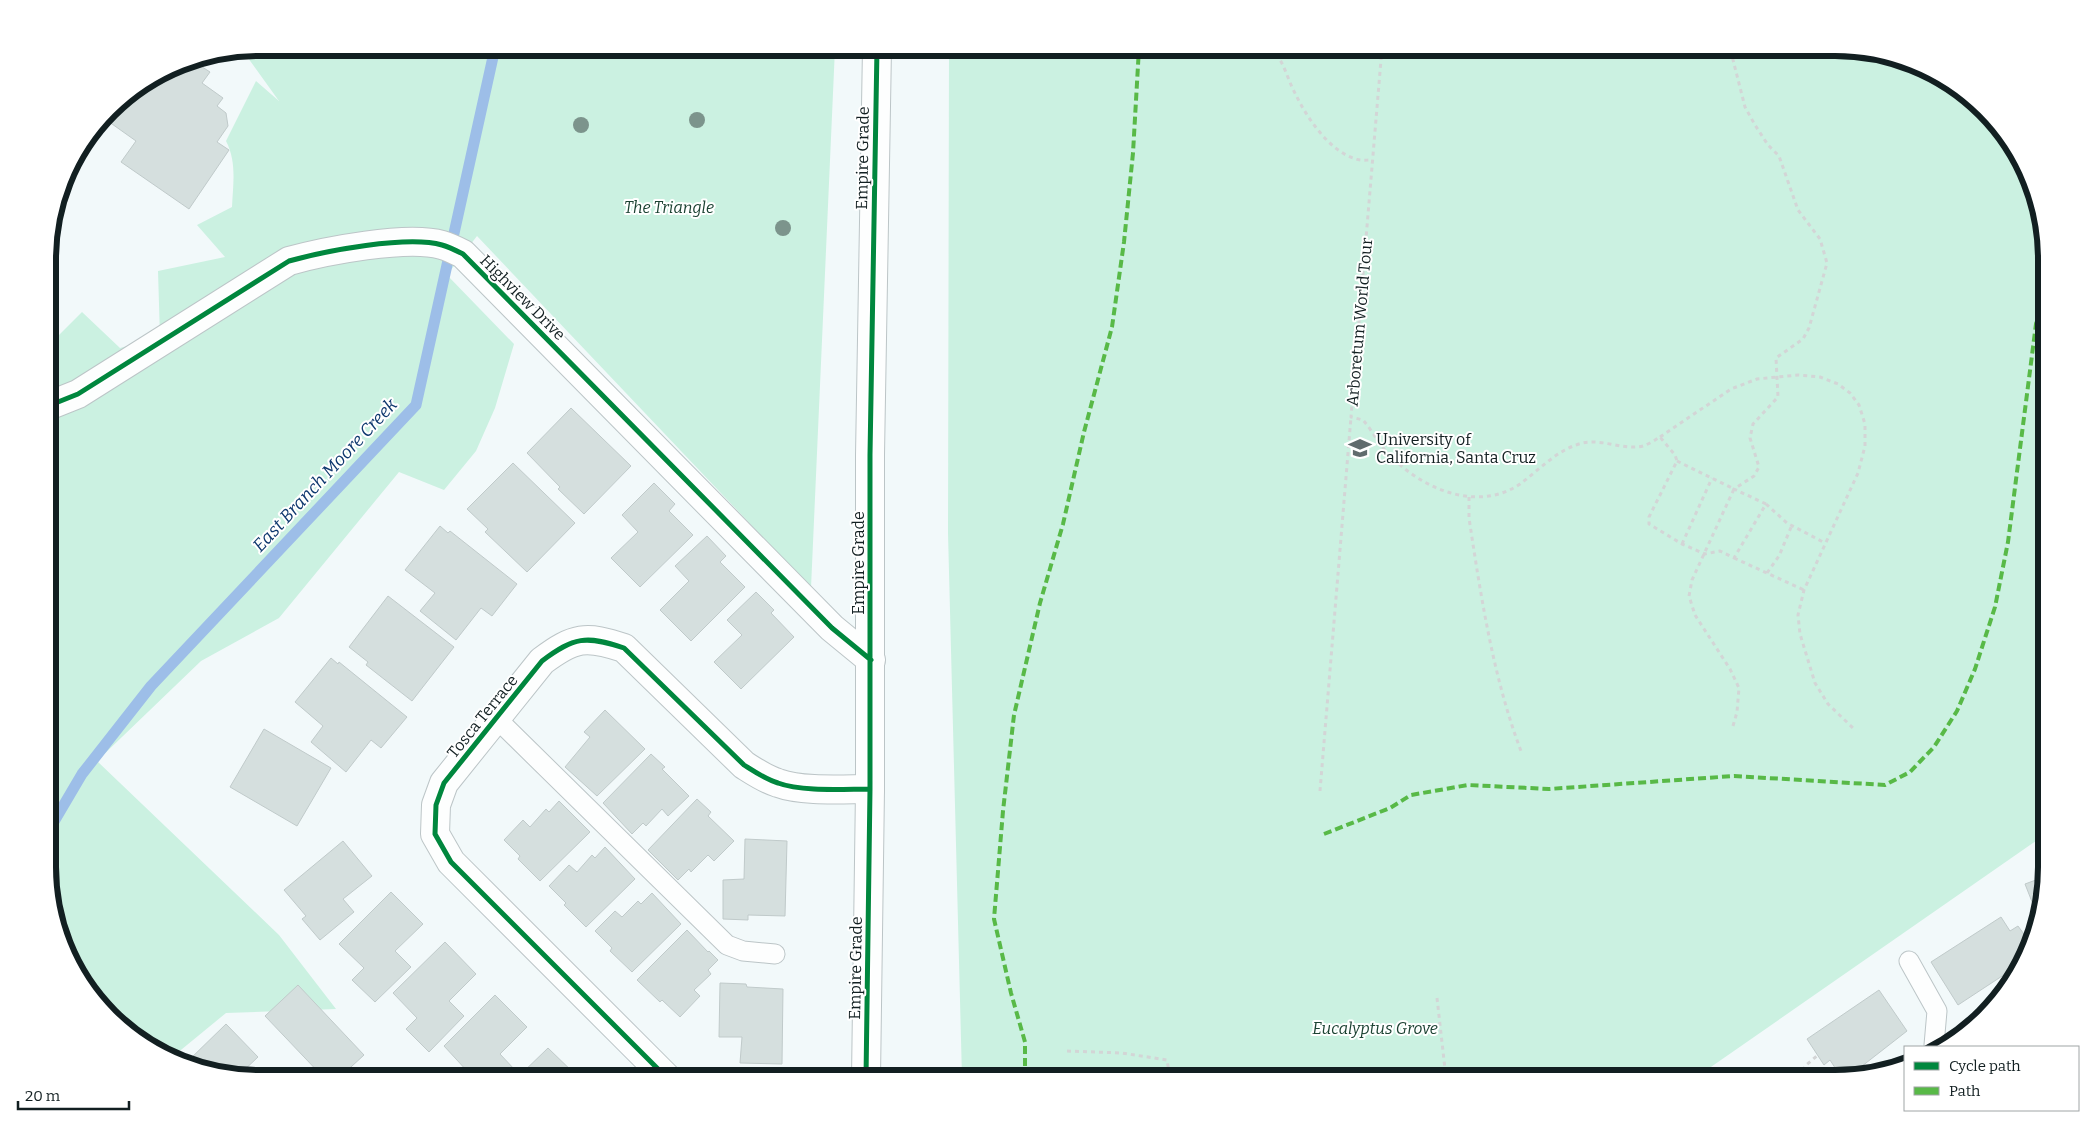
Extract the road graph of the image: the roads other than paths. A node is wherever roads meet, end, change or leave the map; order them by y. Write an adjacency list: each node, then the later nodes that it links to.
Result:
1 (877, 56): 3 (street, Empire Grade)
2 (56, 403): 3 (street, Highview Drive)
3 (871, 660): 5 (street, Empire Grade)
4 (496, 718): 5 (street, Tosca Terrace); 6 (lane); 9 (street, Tosca Terrace)
5 (870, 788): 10 (street, Empire Grade)
6 (775, 954)
7 (1909, 961): 8 (lane)
8 (1934, 1044)
9 (660, 1070)
10 (866, 1070)

